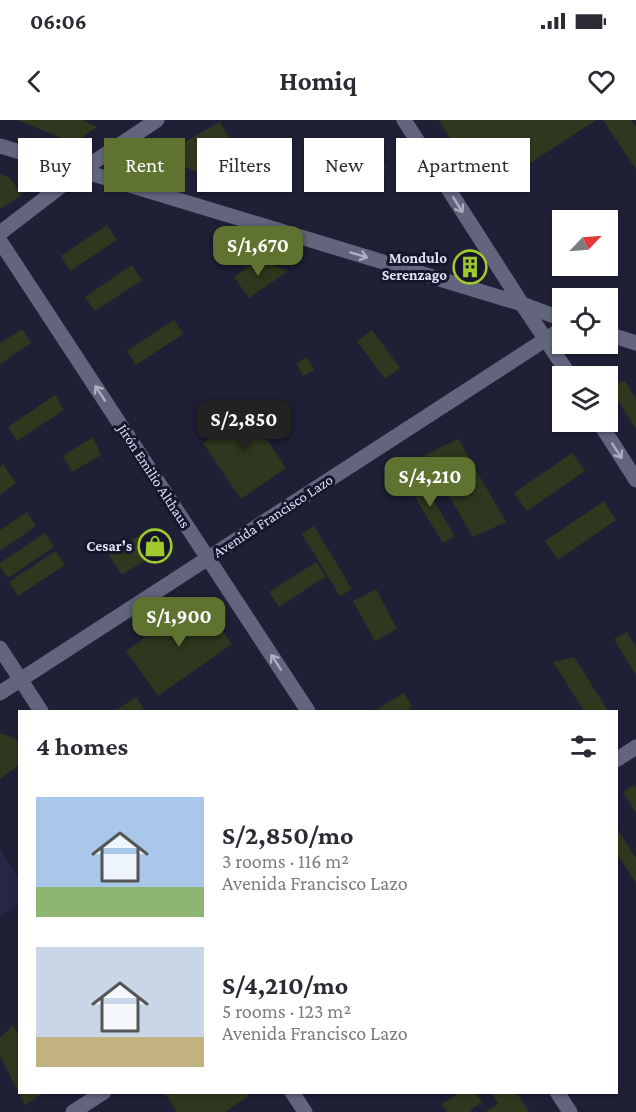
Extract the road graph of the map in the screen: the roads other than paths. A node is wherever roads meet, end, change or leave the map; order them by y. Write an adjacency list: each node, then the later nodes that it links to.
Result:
1 (157, 120): 5 (street)
2 (410, 122): 10 (street, one-way to 10)
3 (0, 146): 4 (street)
4 (18, 151)
5 (92, 163)
6 (92, 173): 10 (street, one-way to 10)
7 (53, 192): 8 (street)
8 (0, 233)
9 (0, 240): 19 (street, Jirón Emilio Althaus, one-way to 9)
10 (522, 304): 11 (street); 14 (street)
11 (552, 315)
12 (552, 336): 14 (street, Avenida Francisco Lazo)
13 (618, 337): 15 (street)
14 (546, 339): 16 (street); 19 (street, Avenida Francisco Lazo)
15 (636, 343)
16 (564, 366)
17 (605, 432): 18 (street, one-way to 18)
18 (636, 480)
19 (208, 558): 21 (street, Avenida Francisco Lazo); 24 (street, Jirón Emilio Althaus, one-way to 19)
20 (0, 648): 21 (street)
21 (20, 680): 22 (street, Avenida Francisco Lazo); 23 (street)
22 (0, 693)
23 (40, 710)
24 (307, 710)
25 (636, 747): 26 (street)
26 (618, 759)
27 (101, 1094): 30 (street)
28 (293, 1094): 31 (street)
29 (558, 1094): 32 (street)
30 (73, 1112)
31 (305, 1112)
32 (570, 1112)

